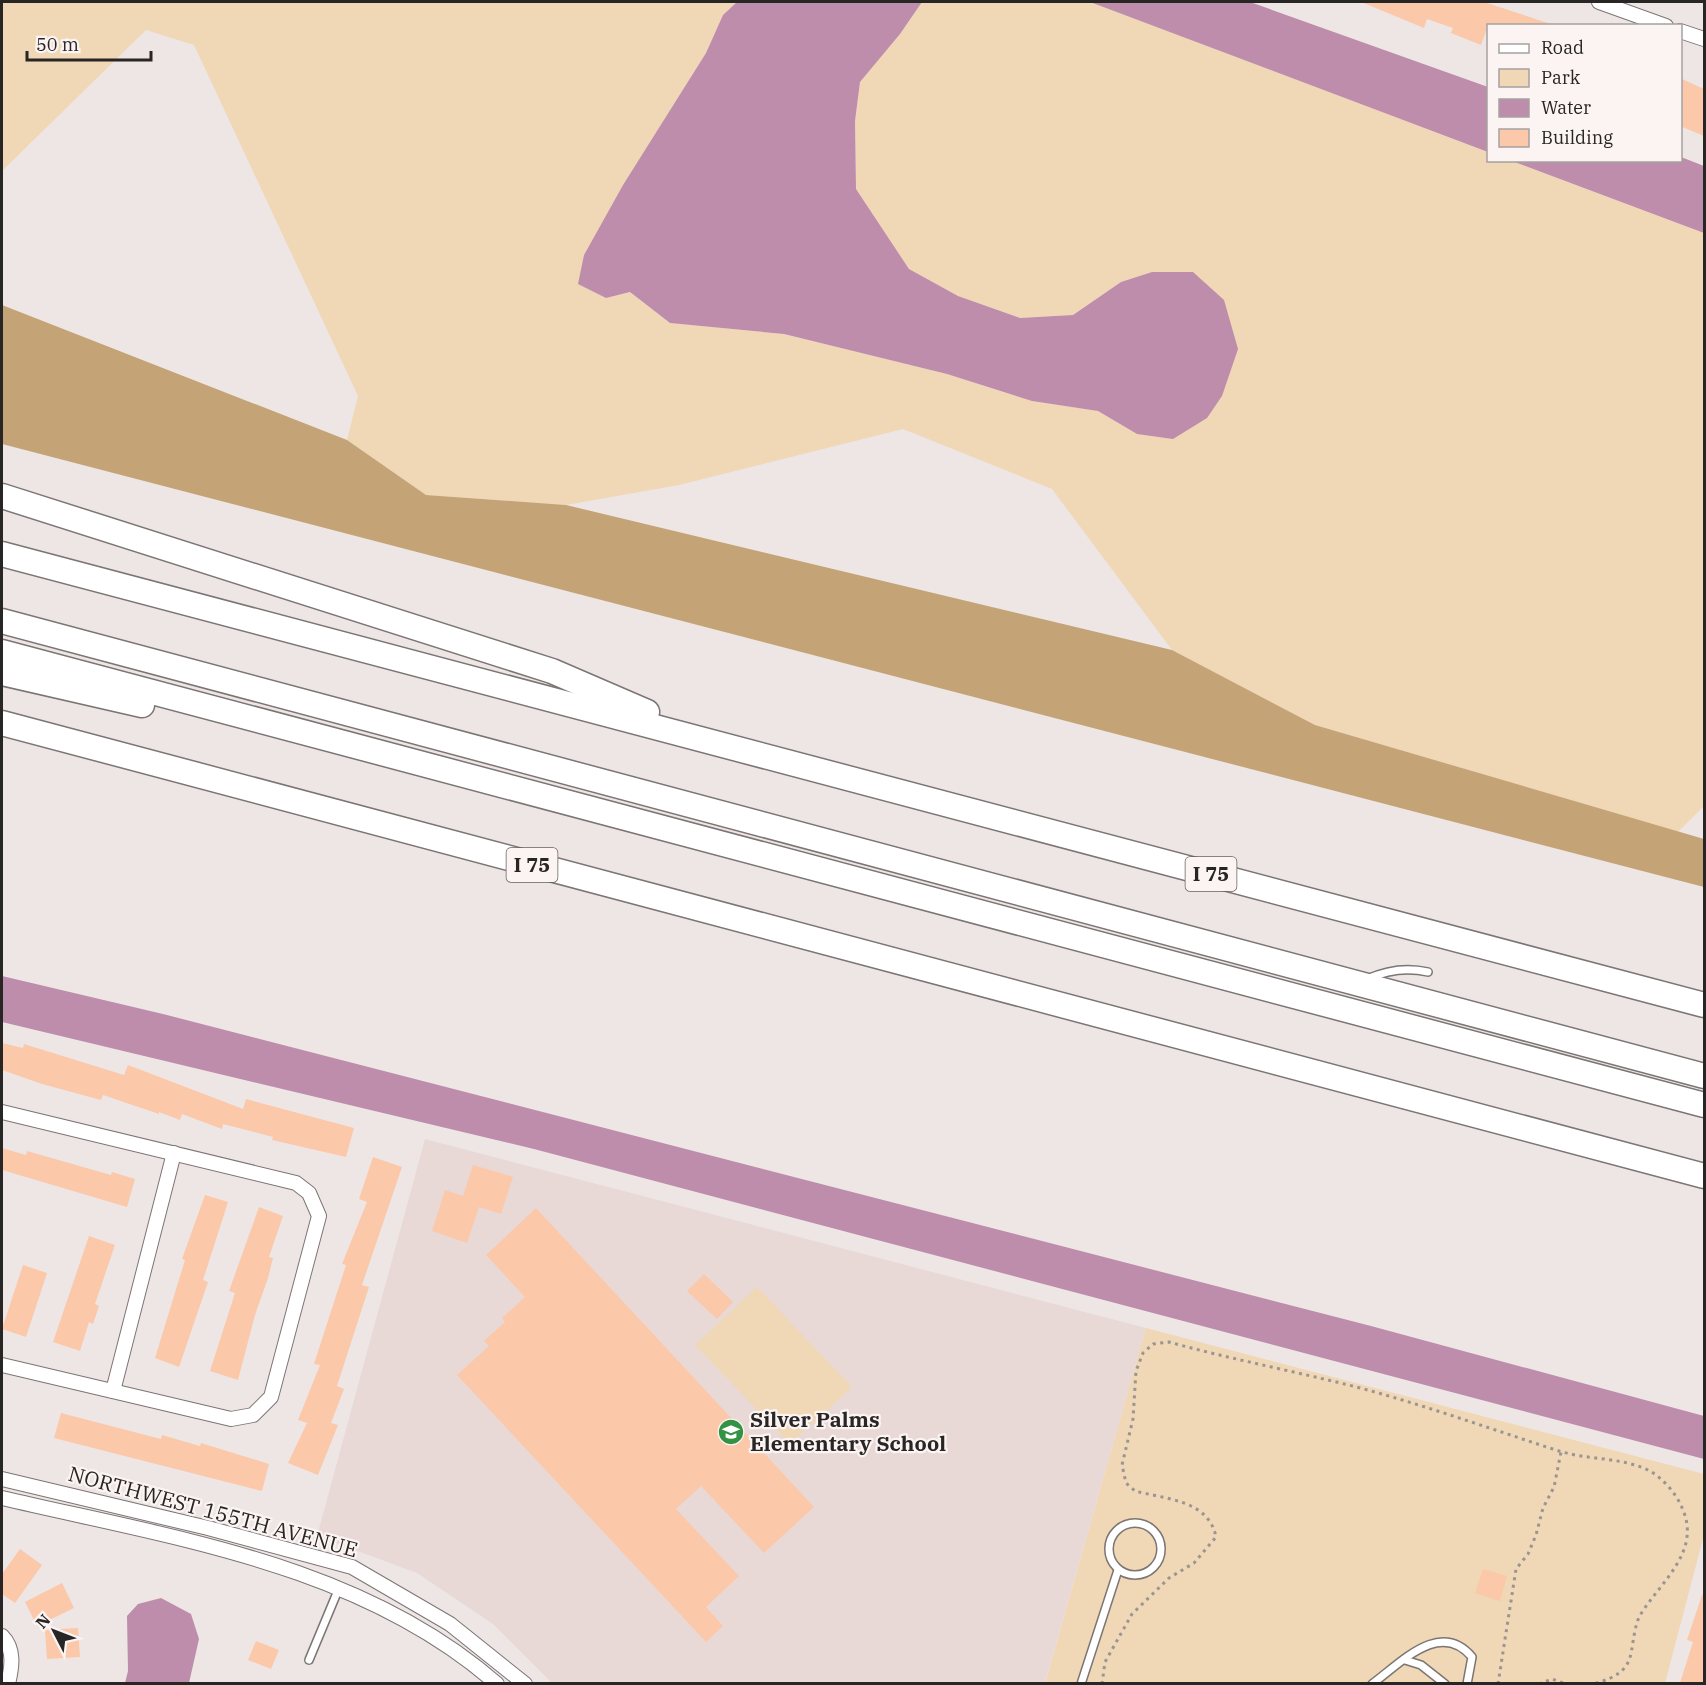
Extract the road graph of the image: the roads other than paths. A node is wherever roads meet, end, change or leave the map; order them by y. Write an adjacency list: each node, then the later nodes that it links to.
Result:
1 (1599, 2): 2 (street)
2 (1660, 24)
3 (1682, 32): 4 (street)
4 (1704, 39)
5 (2, 496): 12 (highway)
6 (2, 554): 12 (highway, I 75)
7 (2, 621): 16 (highway)
8 (2, 652): 13 (highway)
9 (2, 673): 13 (highway)
10 (2, 723): 14 (highway, I 75)
11 (2, 734): 14 (highway)
12 (718, 743): 17 (highway, I 75)
13 (410, 760): 19 (highway)
14 (158, 765): 22 (highway, I 75)
15 (1428, 972): 16 (lane)
16 (1356, 983): 18 (highway)
17 (1704, 1005)
18 (1704, 1076)
19 (1704, 1106)
20 (2, 1112): 21 (street)
21 (174, 1153): 24 (street); 24 (street)
22 (1704, 1176)
23 (2, 1365): 24 (street)
24 (113, 1391)
25 (2, 1479): 34 (street, NORTHWEST 155TH AVENUE)
26 (2, 1498): 28 (street, NORTHWEST 155TH AVENUE)
27 (1118, 1570): 27 (lane); 35 (lane)
28 (339, 1588): 30 (lane); 33 (street, NORTHWEST 155TH AVENUE)
29 (4, 1639): 32 (street)
30 (309, 1660)
31 (1406, 1660): 36 (lane); 37 (lane); 38 (lane)
32 (8, 1683)
33 (496, 1683)
34 (525, 1683)
35 (1081, 1683)
36 (1372, 1683)
37 (1445, 1683)
38 (1467, 1683)

